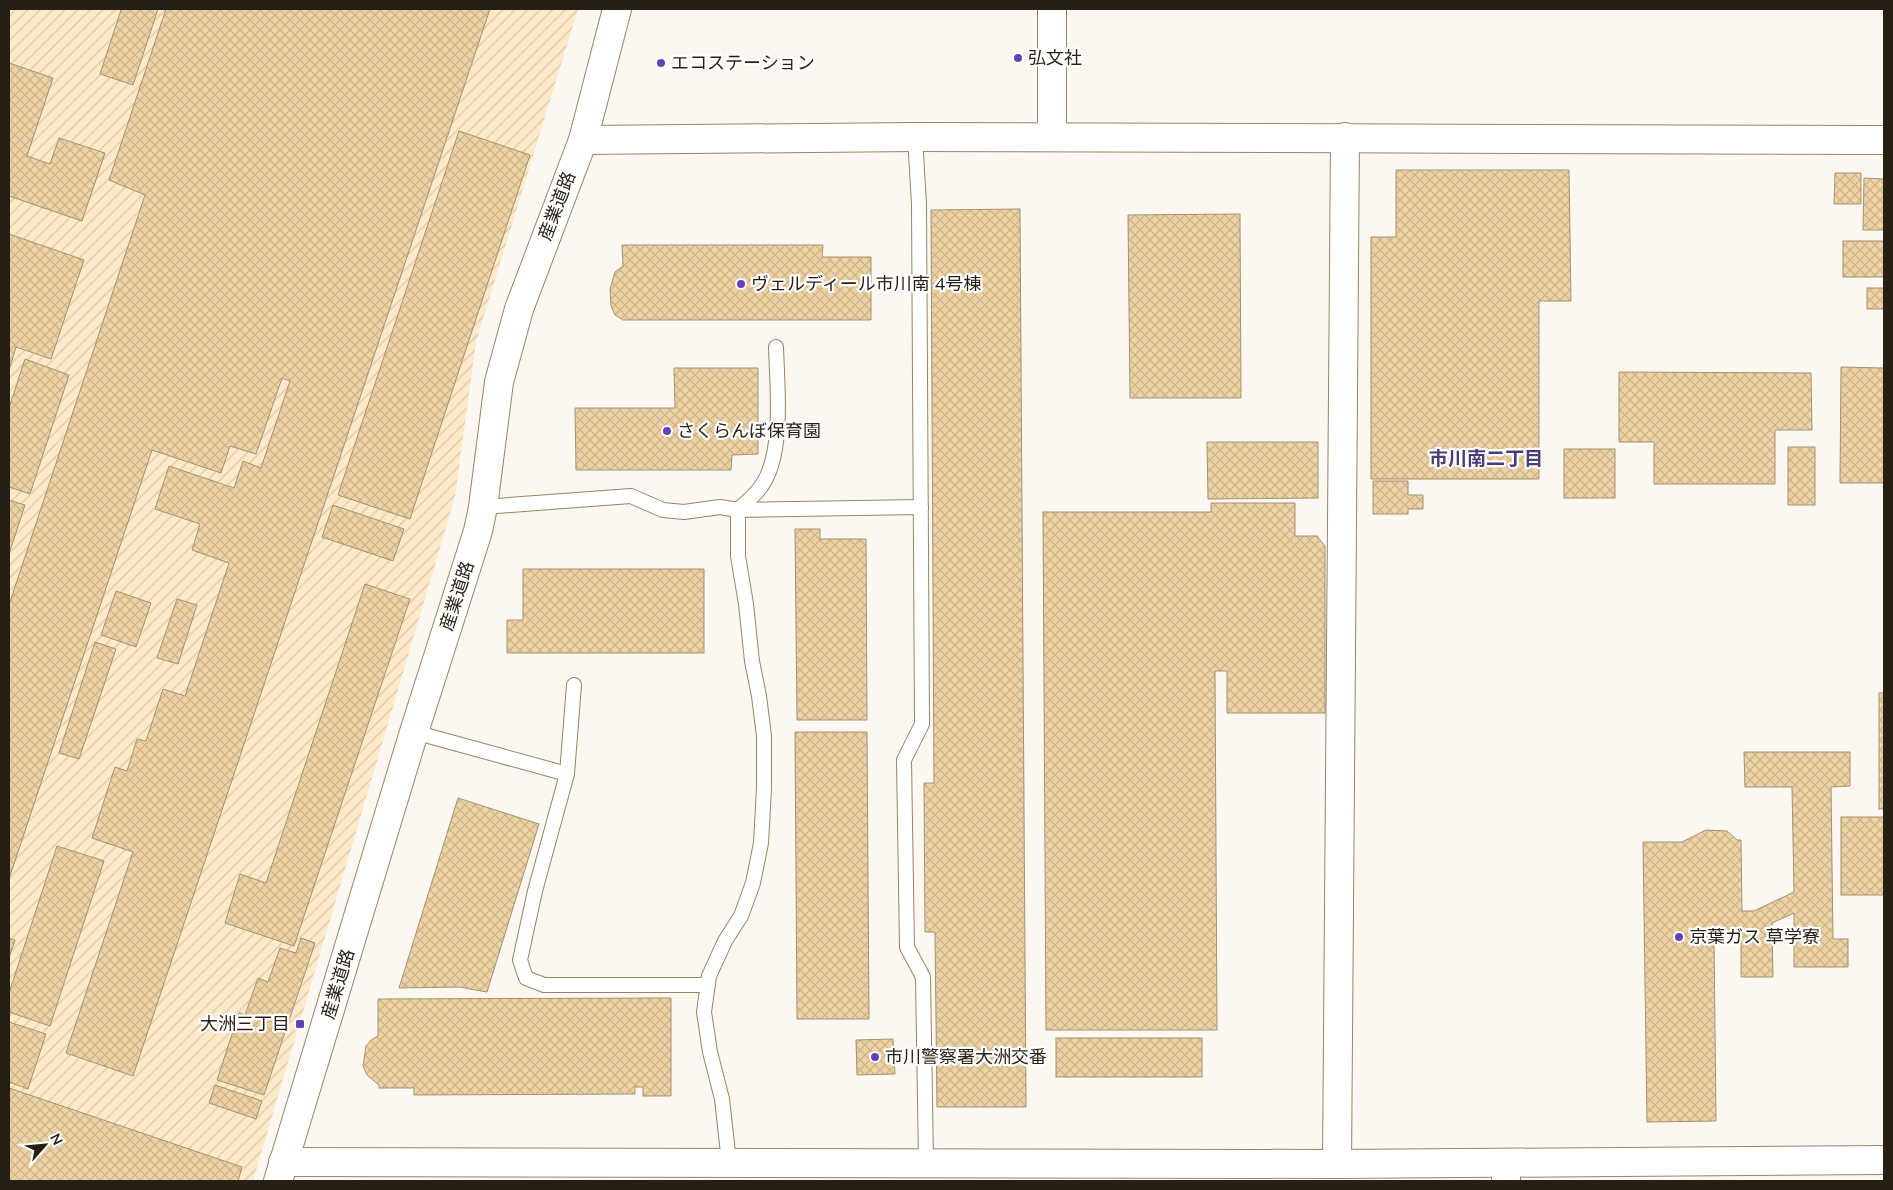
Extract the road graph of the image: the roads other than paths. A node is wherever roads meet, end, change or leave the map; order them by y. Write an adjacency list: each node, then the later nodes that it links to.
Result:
1 (617, 9): 6 (street, 産業道路)
2 (1052, 9): 4 (street)
3 (915, 137): 4 (street); 6 (street); 10 (lane)
4 (1052, 137): 5 (street)
5 (1345, 137): 7 (street); 19 (street)
6 (583, 140): 9 (street, 産業道路)
7 (1884, 140)
8 (776, 347): 11 (lane)
9 (484, 507): 11 (lane); 13 (street, 産業道路)
10 (921, 507): 11 (lane); 18 (lane)
11 (738, 510): 15 (lane)
12 (574, 685): 14 (lane)
13 (414, 732): 14 (lane); 20 (street, 産業道路)
14 (567, 774): 15 (lane)
15 (708, 985): 17 (lane)
16 (1884, 1160): 21 (street)
17 (729, 1162): 18 (street); 20 (street)
18 (926, 1162): 19 (street)
19 (1337, 1164): 21 (street)
20 (281, 1172)
21 (1506, 1172)

